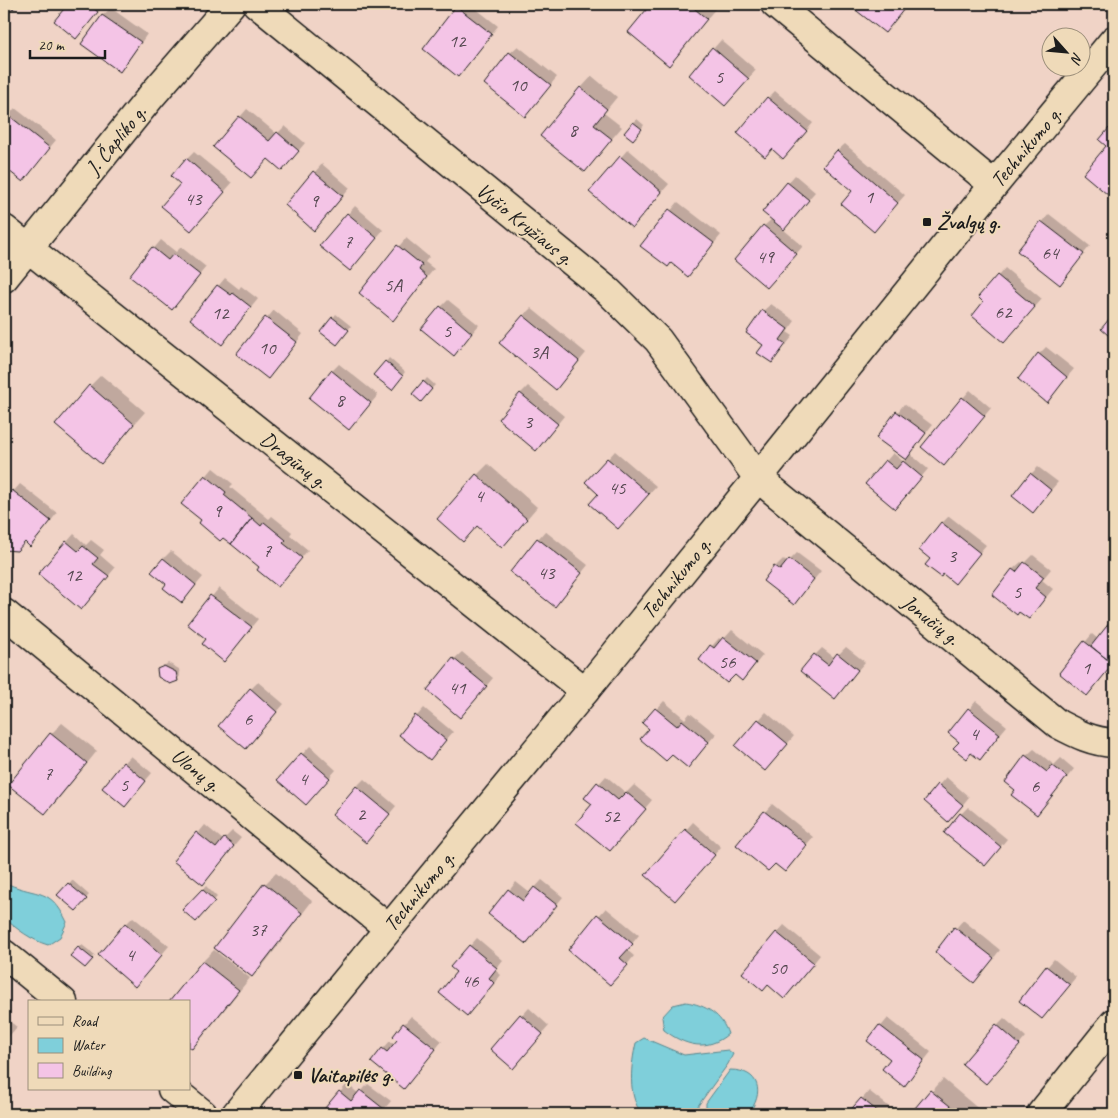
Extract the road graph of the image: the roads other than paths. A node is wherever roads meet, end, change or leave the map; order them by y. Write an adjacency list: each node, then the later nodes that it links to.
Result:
1 (231, 4): 7 (street, J. Čapliko g.)
2 (257, 4): 9 (street, Vyčio Kryžiaus g.)
3 (775, 4): 5 (street)
4 (1114, 40): 5 (street, Technikumo g.)
5 (994, 185): 9 (street, Technikumo g.)
6 (4, 230): 7 (street, Dragūnų g.)
7 (28, 248): 8 (street, J. Čapliko g.); 11 (street, Dragūnų g.)
8 (4, 278)
9 (758, 478): 11 (street, Technikumo g.); 12 (street, Jonučių g.)
10 (4, 613): 13 (street, Ulonų g.)
11 (585, 691): 13 (street, Technikumo g.)
12 (1114, 743)
13 (388, 928): 19 (street, Technikumo g.)
14 (4, 954): 15 (street)
15 (61, 1000)
16 (1114, 1022): 20 (street)
17 (173, 1090): 18 (street)
18 (203, 1114)
19 (236, 1114)
20 (1041, 1114)

